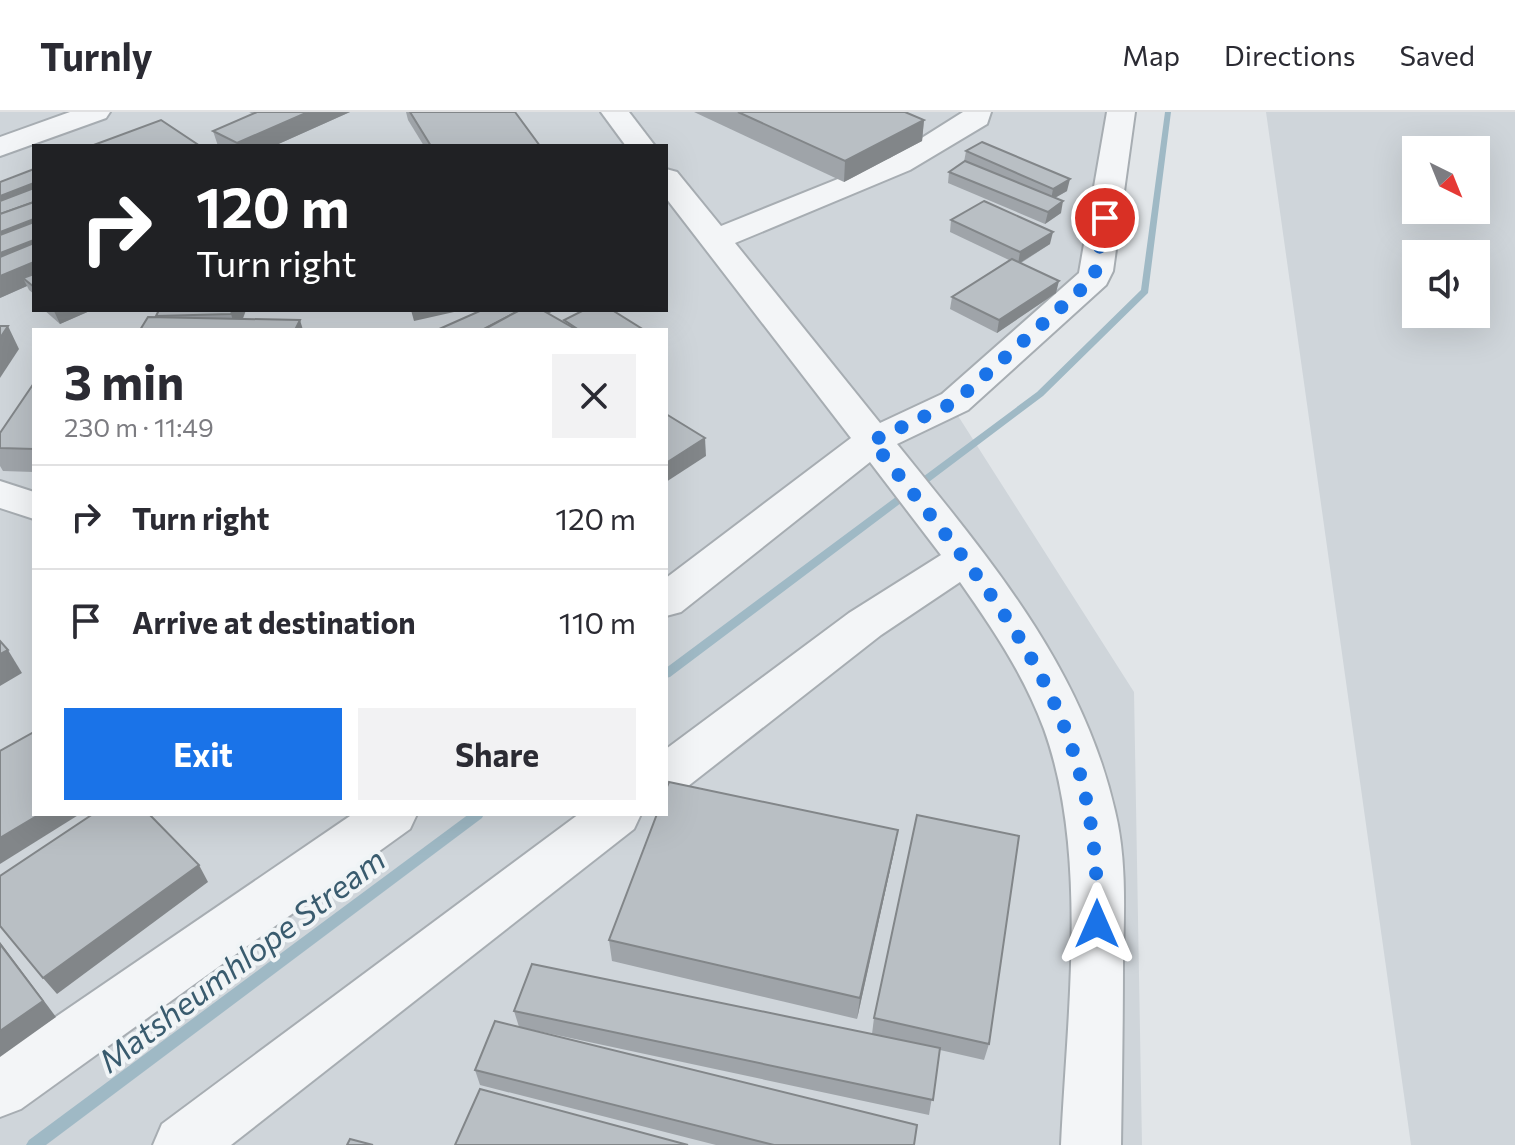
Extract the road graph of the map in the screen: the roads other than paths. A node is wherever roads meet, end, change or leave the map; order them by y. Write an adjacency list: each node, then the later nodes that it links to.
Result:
1 (96, 112): 6 (street)
2 (615, 112): 5 (street)
3 (977, 112): 8 (street)
4 (1121, 112): 9 (street)
5 (639, 144)
6 (0, 147)
7 (668, 181): 8 (street)
8 (715, 240): 9 (street)
9 (876, 446): 12 (street); 13 (street)
10 (0, 494): 11 (street)
11 (32, 505)
12 (966, 558): 14 (street); 19 (street)
13 (668, 600)
14 (668, 774)
15 (613, 816): 18 (street)
16 (368, 821): 17 (street)
17 (0, 1089)
18 (183, 1145)
19 (1091, 1145)

